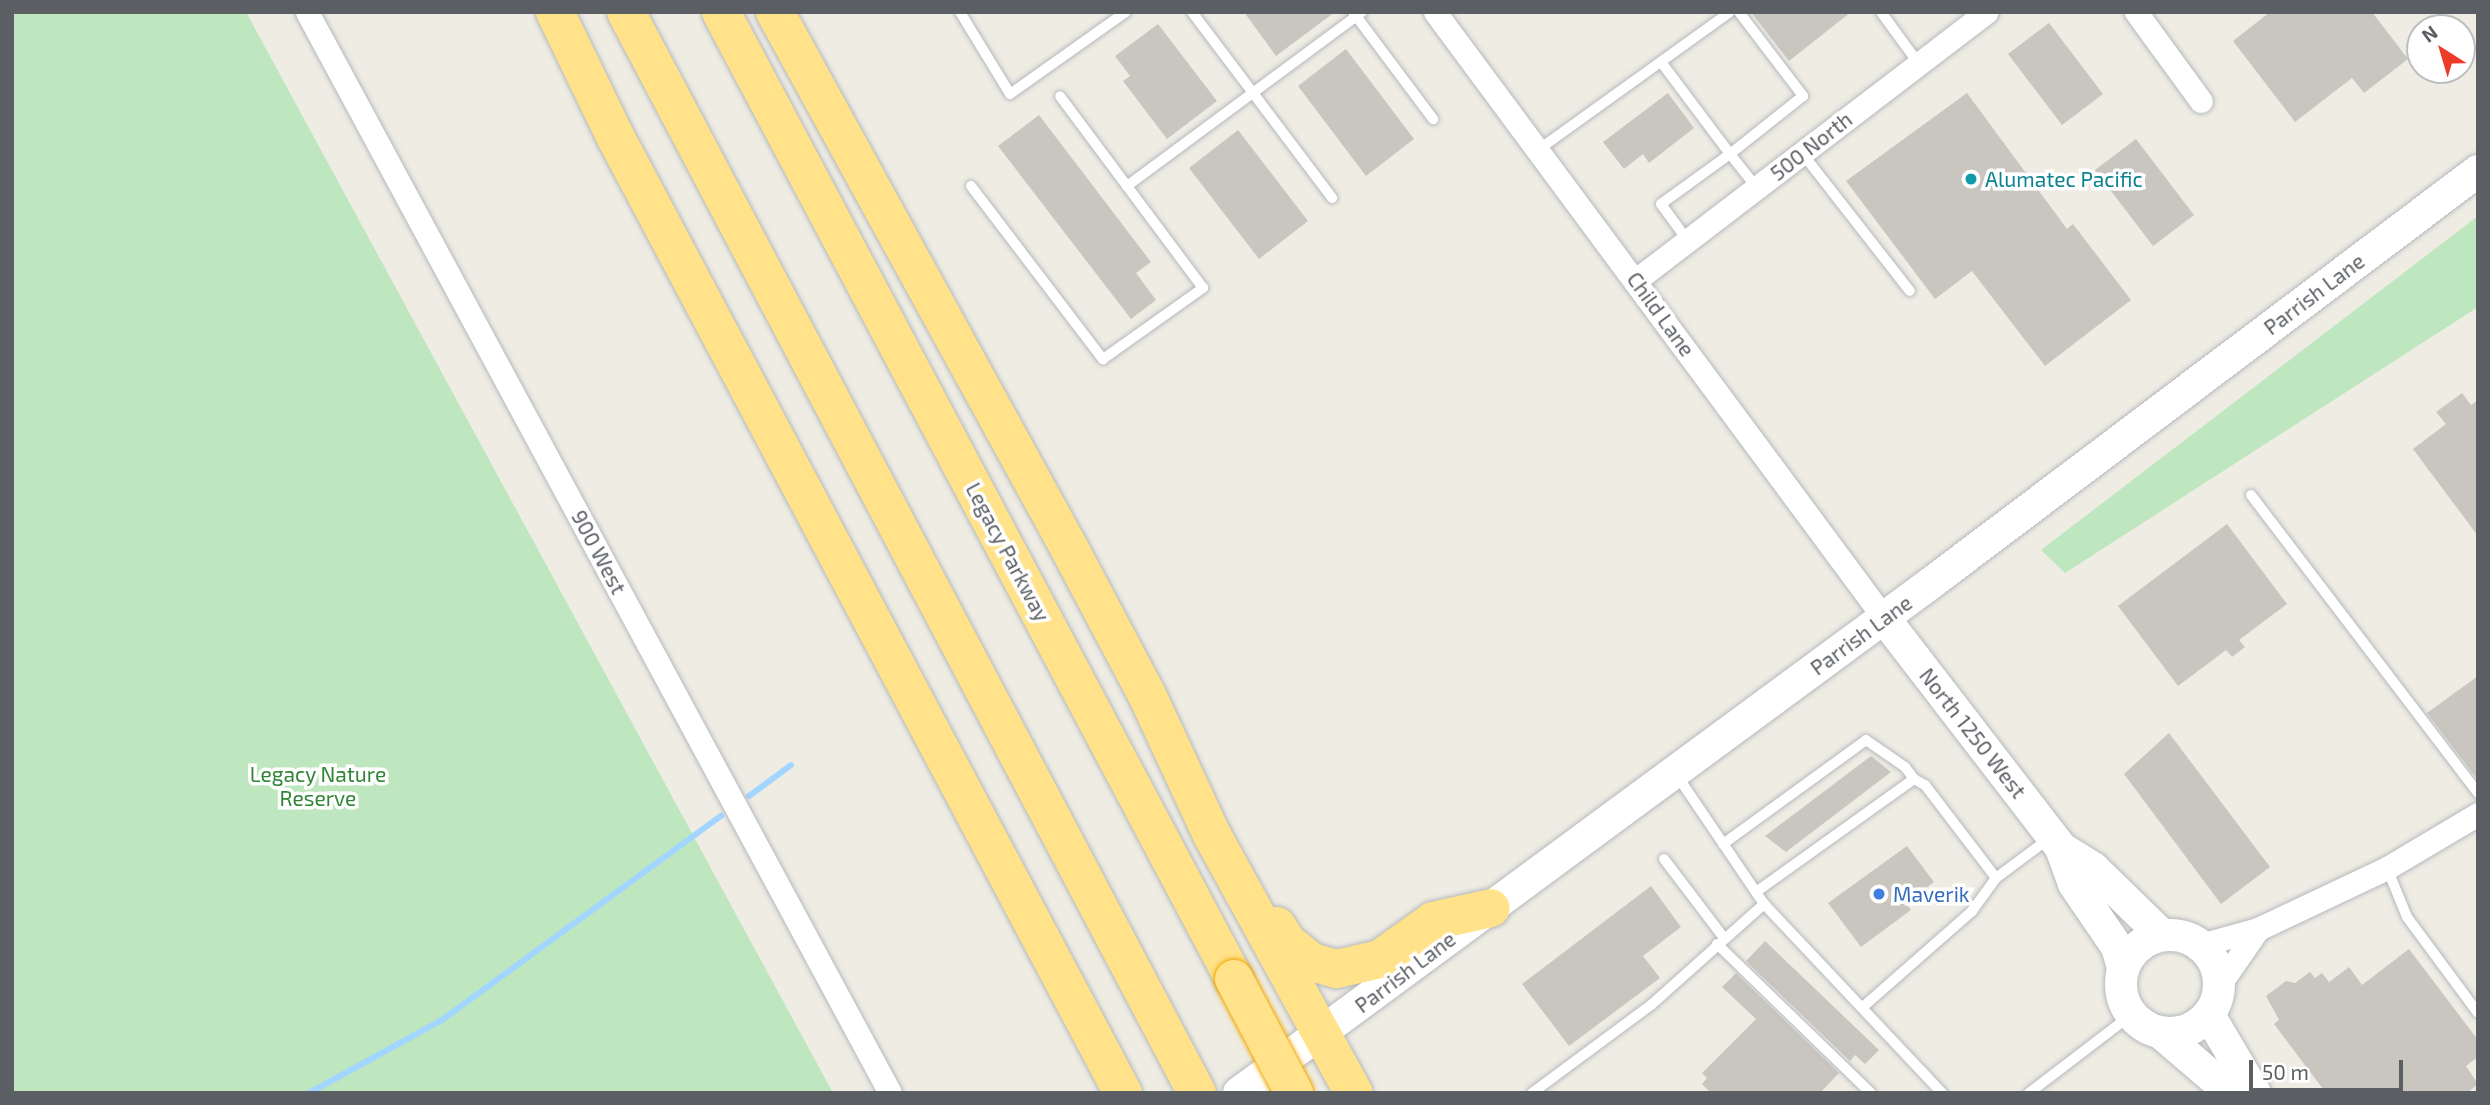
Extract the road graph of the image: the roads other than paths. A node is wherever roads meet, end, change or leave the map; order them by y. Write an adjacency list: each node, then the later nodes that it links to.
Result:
1 (307, 12): 62 (street, 900 West)
2 (555, 12): 63 (highway)
3 (626, 12): 64 (highway)
4 (721, 12): 66 (highway, Legacy Parkway, bridge)
5 (775, 12): 35 (highway)
6 (960, 12): 7 (lane)
7 (1126, 12)
8 (1192, 12): 18 (lane)
9 (1435, 12): 22 (street, Child Lane)
10 (1730, 12): 16 (lane)
11 (1739, 12): 24 (lane)
12 (1881, 12): 17 (lane)
13 (1986, 12): 17 (street, 500 North)
14 (2136, 12): 20 (street)
15 (1357, 14): 18 (lane); 21 (lane)
16 (1661, 62): 22 (lane); 24 (lane)
17 (1919, 64): 23 (street, 500 North)
18 (1253, 93): 27 (lane); 29 (lane)
19 (1059, 96): 27 (lane)
20 (2201, 101)
21 (1433, 119)
22 (1538, 150): 31 (street, Child Lane)
23 (1802, 153): 28 (street, 500 North); 32 (lane)
24 (1730, 154): 28 (lane); 30 (lane)
25 (2478, 171): 34 (main road, Parrish Lane)
26 (971, 186): 27 (lane)
27 (1127, 186)
28 (1758, 188): 30 (street, 500 North)
29 (1332, 198)
30 (1688, 241): 31 (street, 500 North)
31 (1636, 280): 34 (street, Child Lane)
32 (1910, 291)
33 (2250, 495): 38 (lane)
34 (1884, 618): 36 (main road, Parrish Lane); 40 (main road, North 1250 West)
35 (1147, 695): 47 (highway); 53 (highway)
36 (1674, 772): 41 (lane); 47 (main road, Parrish Lane)
37 (1914, 779): 41 (lane); 44 (lane); 45 (lane)
38 (2478, 793)
39 (2478, 814): 43 (street)
40 (2057, 842): 44 (lane); 49 (main road, North 1250 West); 54 (main road, North 1250 West)
41 (1723, 845): 45 (lane)
42 (1664, 859): 50 (lane)
43 (2388, 868): 48 (street); 57 (lane)
44 (1996, 878): 56 (lane)
45 (1756, 892): 46 (lane)
46 (1764, 904): 50 (lane); 56 (lane)
47 (1491, 908): 52 (main road, Parrish Lane)
48 (2258, 929): 51 (street); 55 (street)
49 (2162, 935): 51 (main road); 54 (main road)
50 (1721, 941): 68 (lane); 69 (lane)
51 (2200, 944): 55 (main road)
52 (1421, 960): 53 (highway); 61 (main road, Parrish Lane)
53 (1282, 961): 61 (highway)
54 (2123, 968): 58 (main road)
55 (2220, 984): 59 (main road)
56 (1864, 1006): 70 (lane)
57 (2478, 1013)
58 (2131, 1015): 60 (main road); 71 (lane)
59 (2209, 1015): 60 (main road); 73 (main road)
60 (2161, 1033): 72 (main road)
61 (1322, 1034): 65 (main road, Parrish Lane); 67 (highway)
62 (890, 1093)
63 (1123, 1093)
64 (1197, 1093)
65 (1240, 1093)
66 (1294, 1093)
67 (1354, 1093)
68 (1532, 1093)
69 (1871, 1093)
70 (1942, 1093)
71 (2029, 1093)
72 (2231, 1093)
73 (2255, 1093)

